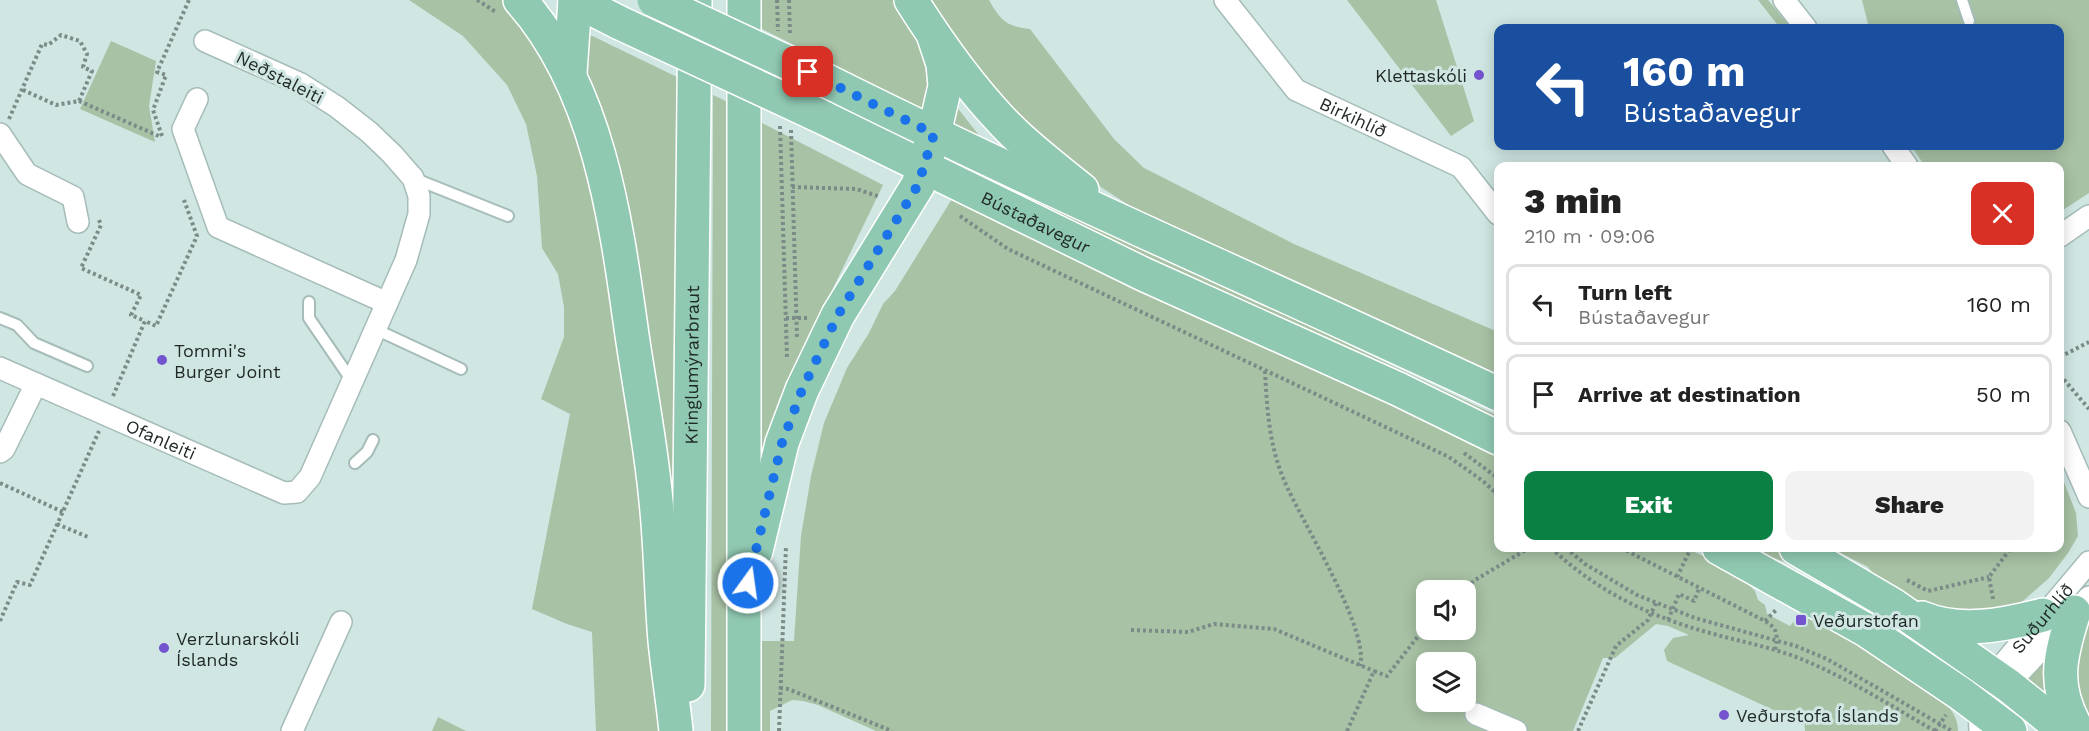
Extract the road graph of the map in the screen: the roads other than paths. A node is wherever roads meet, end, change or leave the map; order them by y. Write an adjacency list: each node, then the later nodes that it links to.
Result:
1 (520, 0): 14 (main road)
2 (575, 0): 14 (main road); 18 (main road, Bústaðavegur, bridge)
3 (654, 0): 16 (main road, Bústaðavegur, bridge)
4 (695, 0): 57 (main road, Kringlumýrarbraut)
5 (744, 0): 48 (main road)
6 (911, 0): 12 (main road)
7 (1225, 0): 20 (street, Birkihlíð)
8 (1784, 0): 11 (street)
9 (1962, 0): 10 (lane)
10 (1969, 21)
11 (1803, 24)
12 (934, 37): 16 (main road); 25 (main road)
13 (205, 41): 19 (street, Neðstaleiti)
14 (570, 76): 56 (main road)
15 (197, 99): 27 (street)
16 (934, 134): 18 (main road); 25 (main road, Bústaðavegur)
17 (1, 135): 23 (street)
18 (924, 166): 36 (main road, Bústaðavegur); 48 (main road)
19 (413, 178): 21 (lane); 27 (street)
20 (1494, 209)
21 (508, 216)
22 (2089, 216): 24 (street)
23 (78, 222)
24 (2064, 234)
25 (1156, 238): 35 (main road, Bústaðavegur)
26 (309, 302): 33 (lane)
27 (387, 303): 29 (street)
28 (0, 318): 30 (lane)
29 (375, 329): 32 (lane); 33 (street)
30 (87, 366)
31 (0, 368): 34 (street, Ofanleiti)
32 (461, 369)
33 (352, 381): 34 (street, Ofanleiti)
34 (36, 384): 40 (street)
35 (1494, 392)
36 (1494, 436)
37 (2064, 439): 41 (street)
38 (373, 440): 42 (lane)
39 (2064, 440): 43 (street)
40 (0, 452)
41 (2089, 459)
42 (355, 463)
43 (2089, 497)
44 (1713, 552): 53 (main road)
45 (1805, 552): 47 (main road)
46 (2089, 562): 49 (street, Suðurhlíð)
47 (1896, 591): 49 (main road); 51 (main road)
48 (744, 602): 58 (main road)
49 (2069, 608): 51 (street, Suðurhlíð); 51 (street, Suðurhlíð); 60 (main road)
50 (342, 622): 55 (street)
51 (2001, 680): 53 (street); 59 (main road)
52 (1476, 714): 54 (street)
53 (1989, 723)
54 (1503, 728)
55 (292, 731)
56 (676, 731)
57 (686, 731)
58 (744, 731)
59 (2065, 731)
60 (2078, 731)

